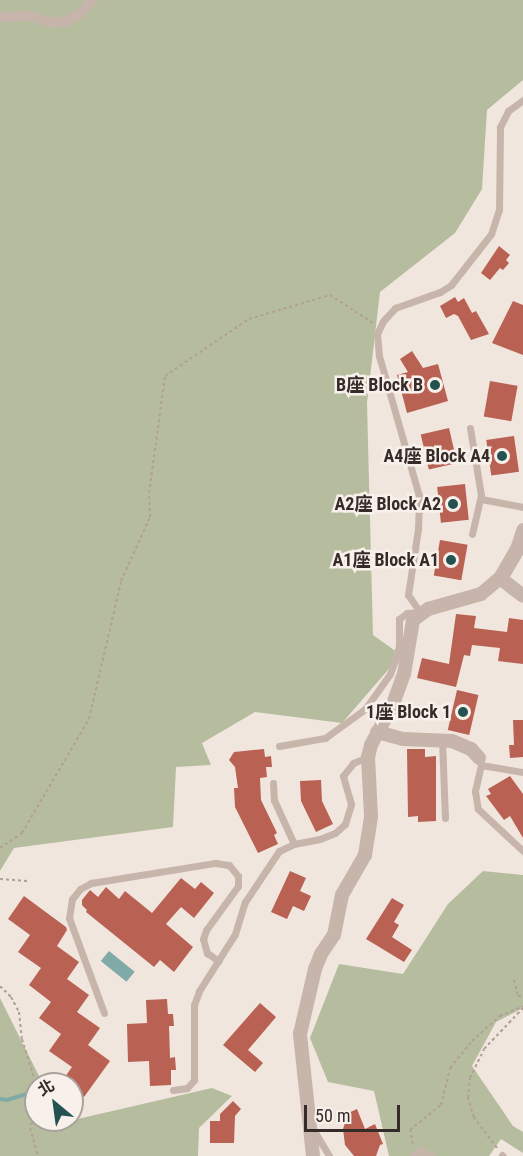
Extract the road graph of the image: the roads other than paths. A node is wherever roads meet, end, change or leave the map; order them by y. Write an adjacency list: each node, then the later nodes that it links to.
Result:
1 (93, 0): 2 (street)
2 (0, 16)
3 (523, 100): 11 (lane)
4 (470, 428): 5 (lane)
5 (481, 499): 6 (lane); 8 (lane)
6 (523, 507)
7 (523, 530): 9 (street)
8 (472, 534)
9 (500, 578): 10 (street); 11 (street)
10 (523, 596)
11 (420, 612): 12 (street); 14 (lane)
12 (377, 732): 13 (street); 15 (street)
13 (442, 739): 16 (street); 19 (lane)
14 (279, 746)
15 (368, 757): 20 (lane); 25 (street)
16 (480, 761): 17 (lane); 21 (lane)
17 (523, 772)
18 (273, 783): 20 (lane)
19 (445, 818)
20 (294, 844): 22 (lane)
21 (523, 851)
22 (219, 961): 23 (lane); 24 (lane)
23 (104, 1013)
24 (173, 1090)
25 (310, 1125): 27 (street); 28 (lane)
26 (414, 1154): 29 (lane)
27 (313, 1156)
28 (329, 1156)
29 (431, 1156)

